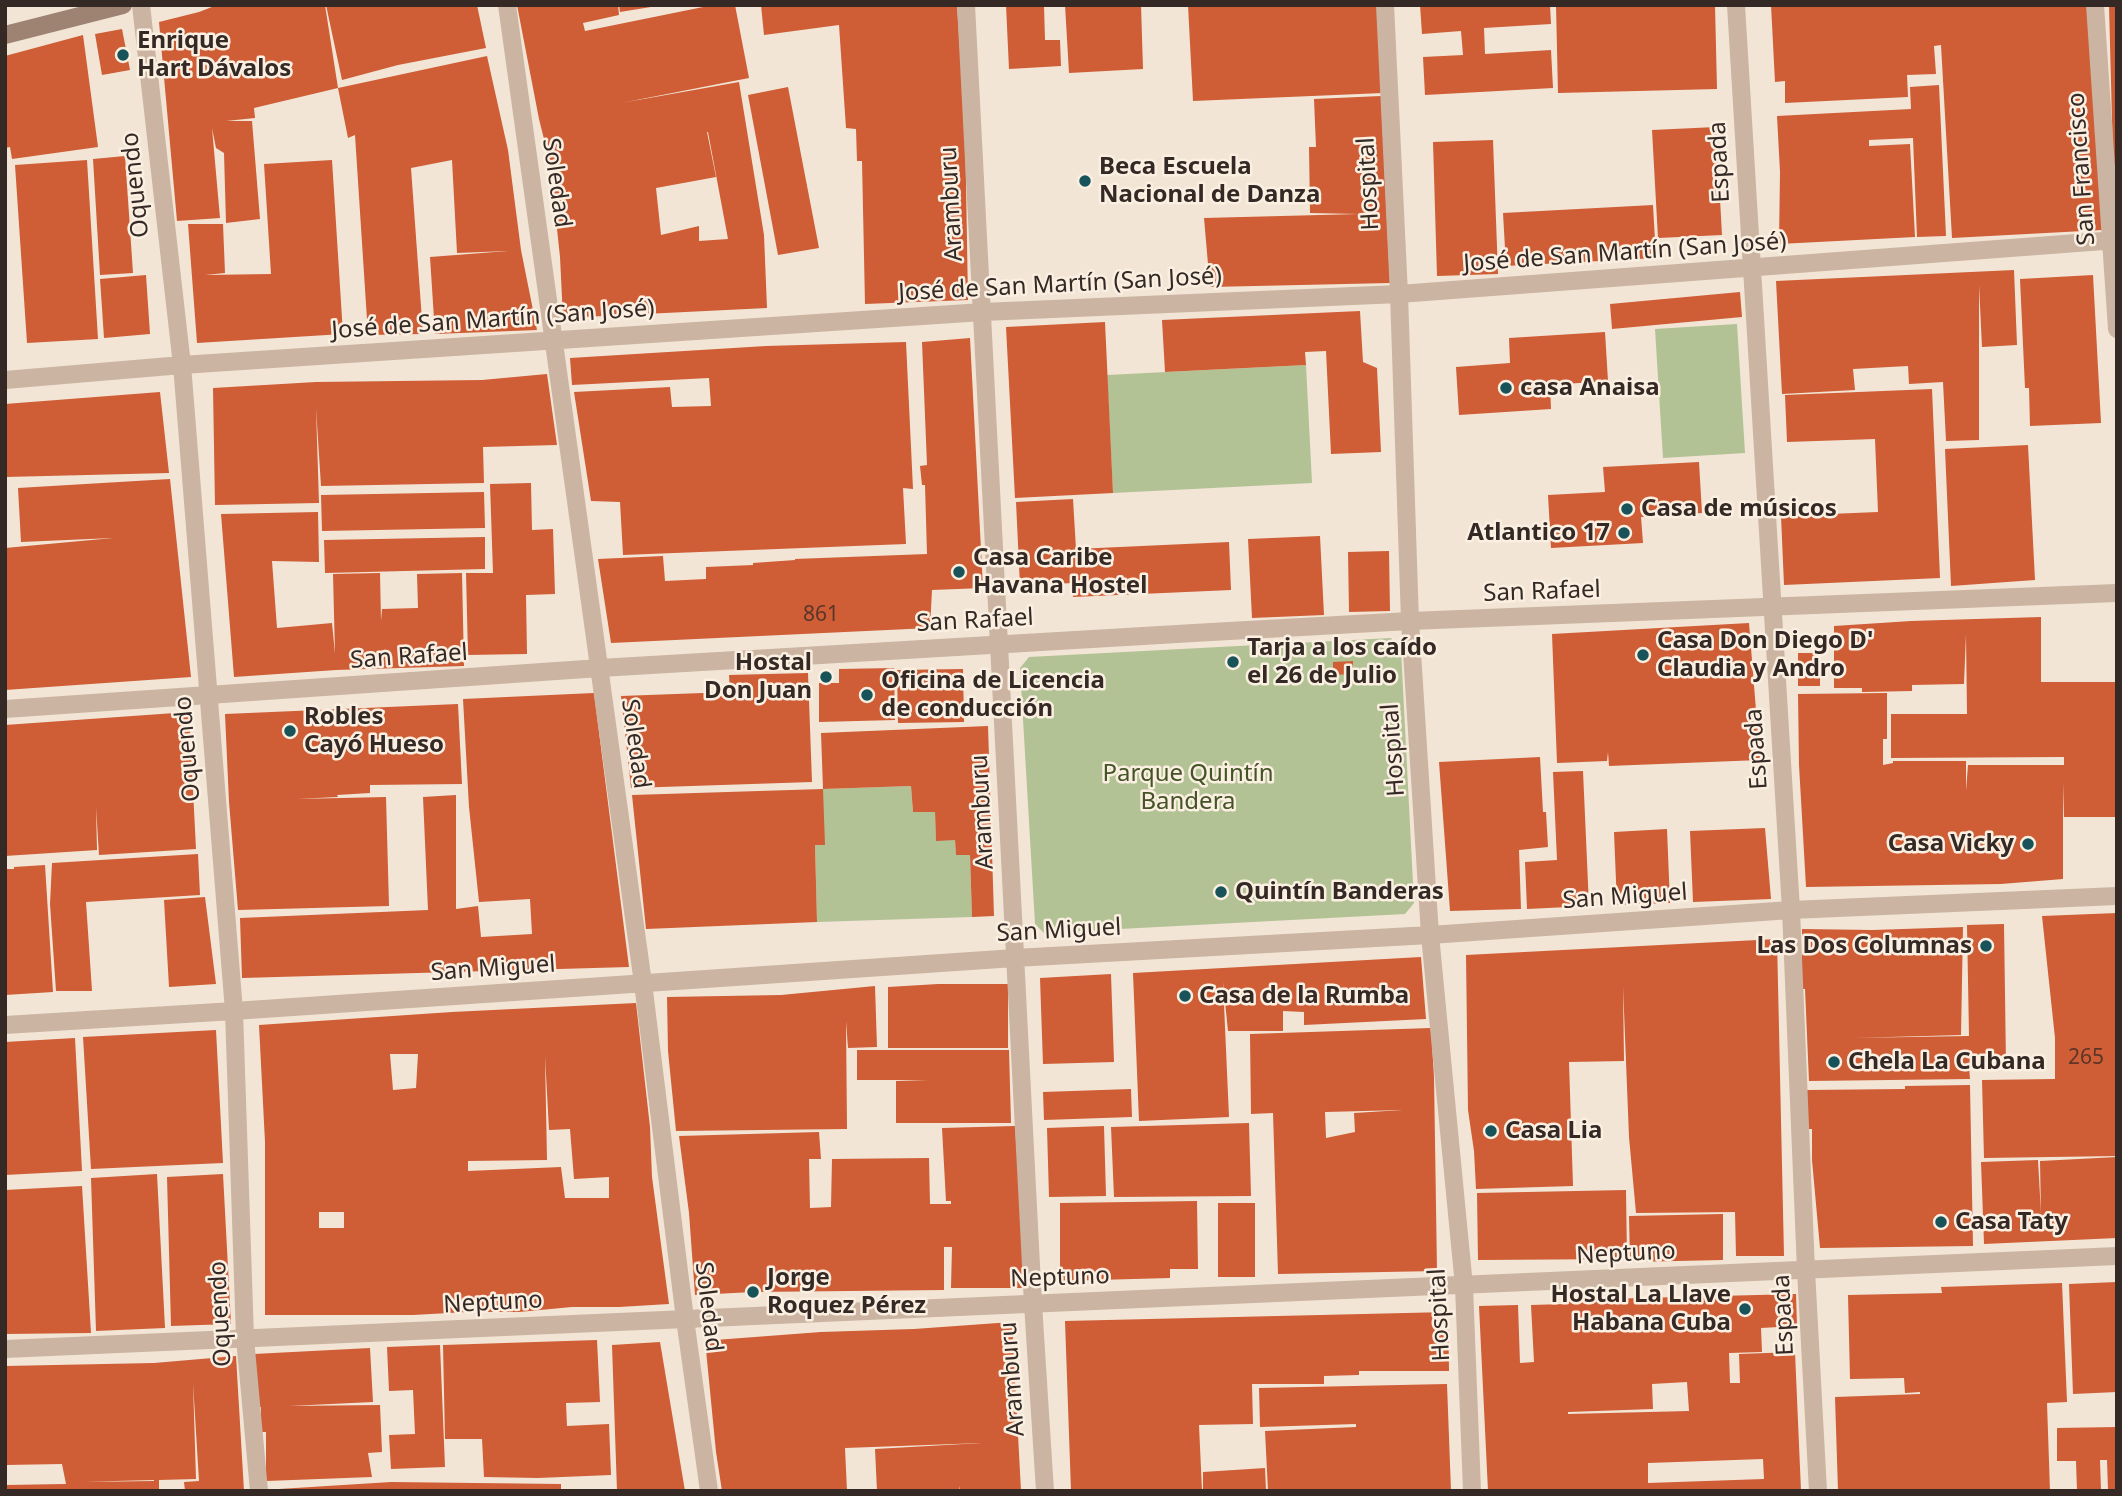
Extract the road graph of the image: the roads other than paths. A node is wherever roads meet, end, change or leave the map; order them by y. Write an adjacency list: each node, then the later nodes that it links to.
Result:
1 (123, 5): 8 (main road)
2 (141, 5): 15 (street, Oquendo)
3 (507, 5): 14 (street, Soledad)
4 (966, 5): 12 (street, Aramburu)
5 (1385, 5): 11 (street, Hospital)
6 (1736, 5): 10 (street, Espada)
7 (2095, 5): 9 (street, San Francisco)
8 (5, 35)
9 (2114, 240): 10 (street, José de San Martín (San José)); 13 (street, San Francisco)
10 (1751, 268): 11 (street, José de San Martín (San José)); 18 (street, Espada)
11 (1399, 294): 12 (street, José de San Martín (San José)); 19 (street, Hospital)
12 (983, 312): 14 (street, José de San Martín (San José)); 20 (street, Aramburu)
13 (2117, 329)
14 (553, 340): 15 (street, José de San Martín (San José)); 21 (street, Soledad)
15 (182, 365): 16 (street, José de San Martín (San José)); 22 (street, Oquendo)
16 (5, 380)
17 (2117, 593): 18 (street, San Rafael)
18 (1772, 607): 19 (street, San Rafael); 25 (street, Espada)
19 (1410, 621): 20 (street, San Rafael); 26 (street, Hospital)
20 (999, 644): 21 (street, San Rafael); 27 (street, Aramburu)
21 (600, 668): 22 (street, San Rafael); 28 (street, Soledad)
22 (208, 696): 23 (street, San Rafael); 29 (street, Oquendo)
23 (5, 709)
24 (2117, 896): 25 (street, San Miguel)
25 (1791, 909): 26 (street, San Miguel); 32 (street, Espada)
26 (1430, 935): 27 (street, San Miguel); 33 (street, Hospital)
27 (1015, 958): 28 (street, San Miguel); 34 (street, Aramburu)
28 (643, 983): 29 (street, San Miguel); 35 (street, Soledad)
29 (234, 1011): 30 (street, San Miguel); 36 (street, Oquendo)
30 (5, 1024)
31 (2117, 1256): 32 (street, Neptuno)
32 (1806, 1270): 33 (street, Neptuno); 42 (street, Espada)
33 (1464, 1286): 34 (street, Neptuno); 41 (street, Hospital)
34 (1032, 1304): 35 (street, Neptuno); 40 (street, Aramburu)
35 (685, 1319): 36 (street, Neptuno); 39 (street, Soledad)
36 (245, 1338): 37 (street, Neptuno); 38 (street, Oquendo)
37 (5, 1349)
38 (259, 1491)
39 (709, 1491)
40 (1045, 1491)
41 (1472, 1491)
42 (1818, 1491)

